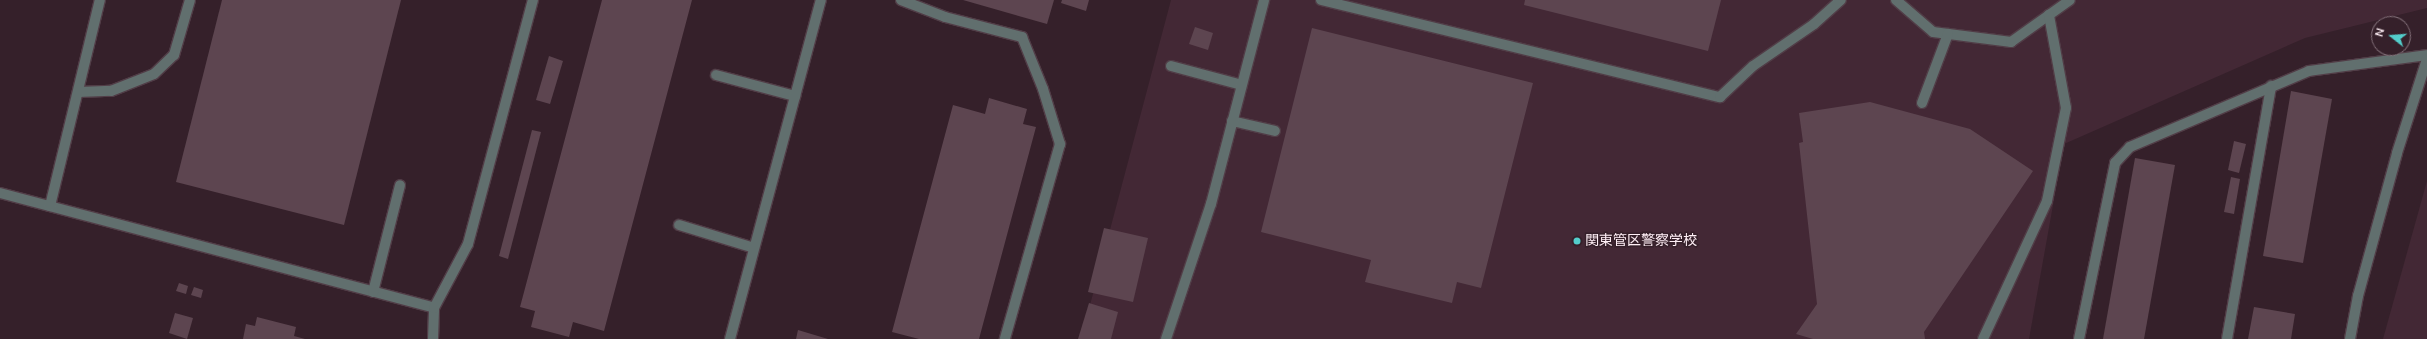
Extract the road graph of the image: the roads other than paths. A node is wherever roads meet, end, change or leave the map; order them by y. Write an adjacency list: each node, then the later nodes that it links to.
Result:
1 (100, 0): 19 (lane)
2 (190, 0): 19 (lane)
3 (533, 0): 30 (lane)
4 (820, 0): 20 (lane)
5 (901, 0): 33 (lane)
6 (1264, 0): 17 (lane)
7 (1321, 0): 8 (lane)
8 (1841, 0)
9 (1896, 0): 12 (lane)
10 (2070, 0): 11 (lane)
11 (2049, 15): 12 (lane); 35 (lane)
12 (1948, 34): 21 (lane)
13 (2427, 54): 18 (lane)
14 (2427, 59): 38 (lane)
15 (1171, 66): 17 (lane)
16 (716, 75): 20 (lane)
17 (1242, 85): 22 (lane)
18 (2271, 86): 36 (lane); 37 (lane)
19 (78, 92): 26 (lane)
20 (795, 96): 28 (lane)
21 (1922, 103)
22 (1232, 121): 23 (lane); 34 (lane)
23 (1275, 131)
24 (400, 185): 29 (lane)
25 (0, 193): 26 (lane)
26 (50, 206): 29 (lane)
27 (680, 225): 28 (lane)
28 (754, 248): 32 (lane)
29 (373, 292): 30 (lane)
30 (434, 308): 31 (lane)
31 (433, 339)
32 (730, 339)
33 (1005, 339)
34 (1166, 339)
35 (1984, 339)
36 (2079, 339)
37 (2227, 339)
38 (2350, 339)

